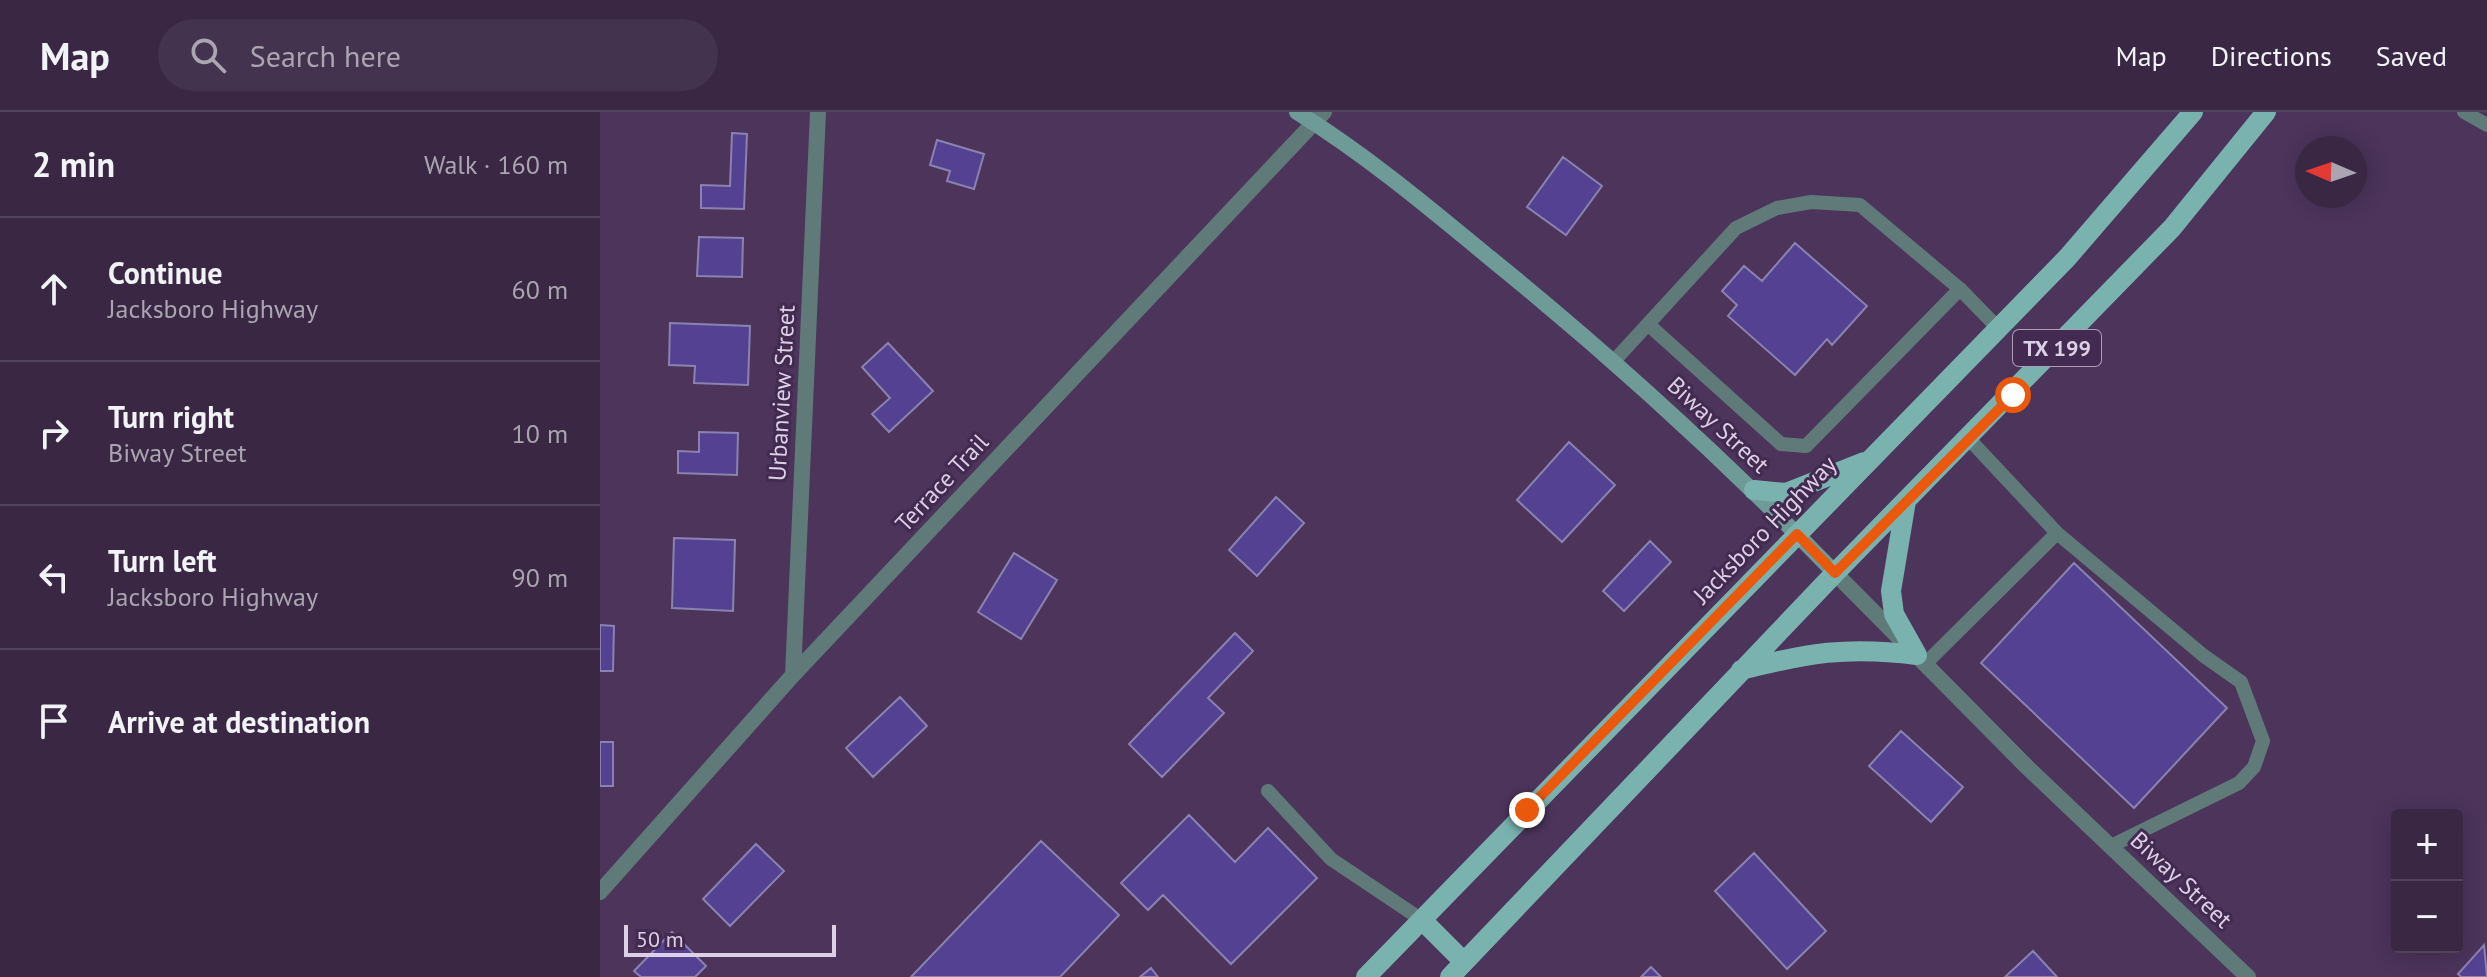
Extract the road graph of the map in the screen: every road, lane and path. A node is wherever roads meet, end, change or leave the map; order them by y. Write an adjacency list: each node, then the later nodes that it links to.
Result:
1 (818, 112): 21 (street, Urbanview Street)
2 (1297, 112): 6 (street, Biway Street)
3 (2193, 112): 10 (main road, Jacksboro Highway / TX 199)
4 (2266, 112): 12 (main road, TX 199)
5 (2464, 112): 7 (lane)
6 (1319, 117): 11 (street, Biway Street); 21 (street, Terrace Trail)
7 (2487, 125)
8 (1960, 289): 9 (lane); 9 (lane); 10 (lane)
9 (1650, 326): 11 (lane)
10 (1997, 327): 13 (main road, Jacksboro Highway / TX 199)
11 (1614, 361): 14 (street, Biway Street)
12 (1969, 439): 15 (main road, TX 199); 16 (lane)
13 (1868, 461): 14 (main road); 17 (main road, Jacksboro Highway / TX 199)
14 (1754, 490): 17 (street, Biway Street)
15 (1906, 501): 18 (main road, TX 199); 19 (main road)
16 (2057, 533): 19 (lane); 23 (lane)
17 (1797, 534): 18 (street, Biway Street); 25 (main road, Jacksboro Highway / TX 199)
18 (1835, 573): 19 (street, Biway Street); 20 (main road, TX 199)
19 (1921, 660): 20 (main road); 23 (street, Biway Street)
20 (1741, 670): 26 (main road, TX 199)
21 (793, 675): 24 (street, Terrace Trail)
22 (1268, 791): 25 (lane)
23 (2111, 846): 29 (street, Biway Street)
24 (600, 892)
25 (1422, 920): 26 (main road); 27 (main road, Jacksboro Highway / TX 199)
26 (1464, 962): 28 (main road, TX 199)
27 (1366, 977)
28 (1450, 977)
29 (2248, 977)

